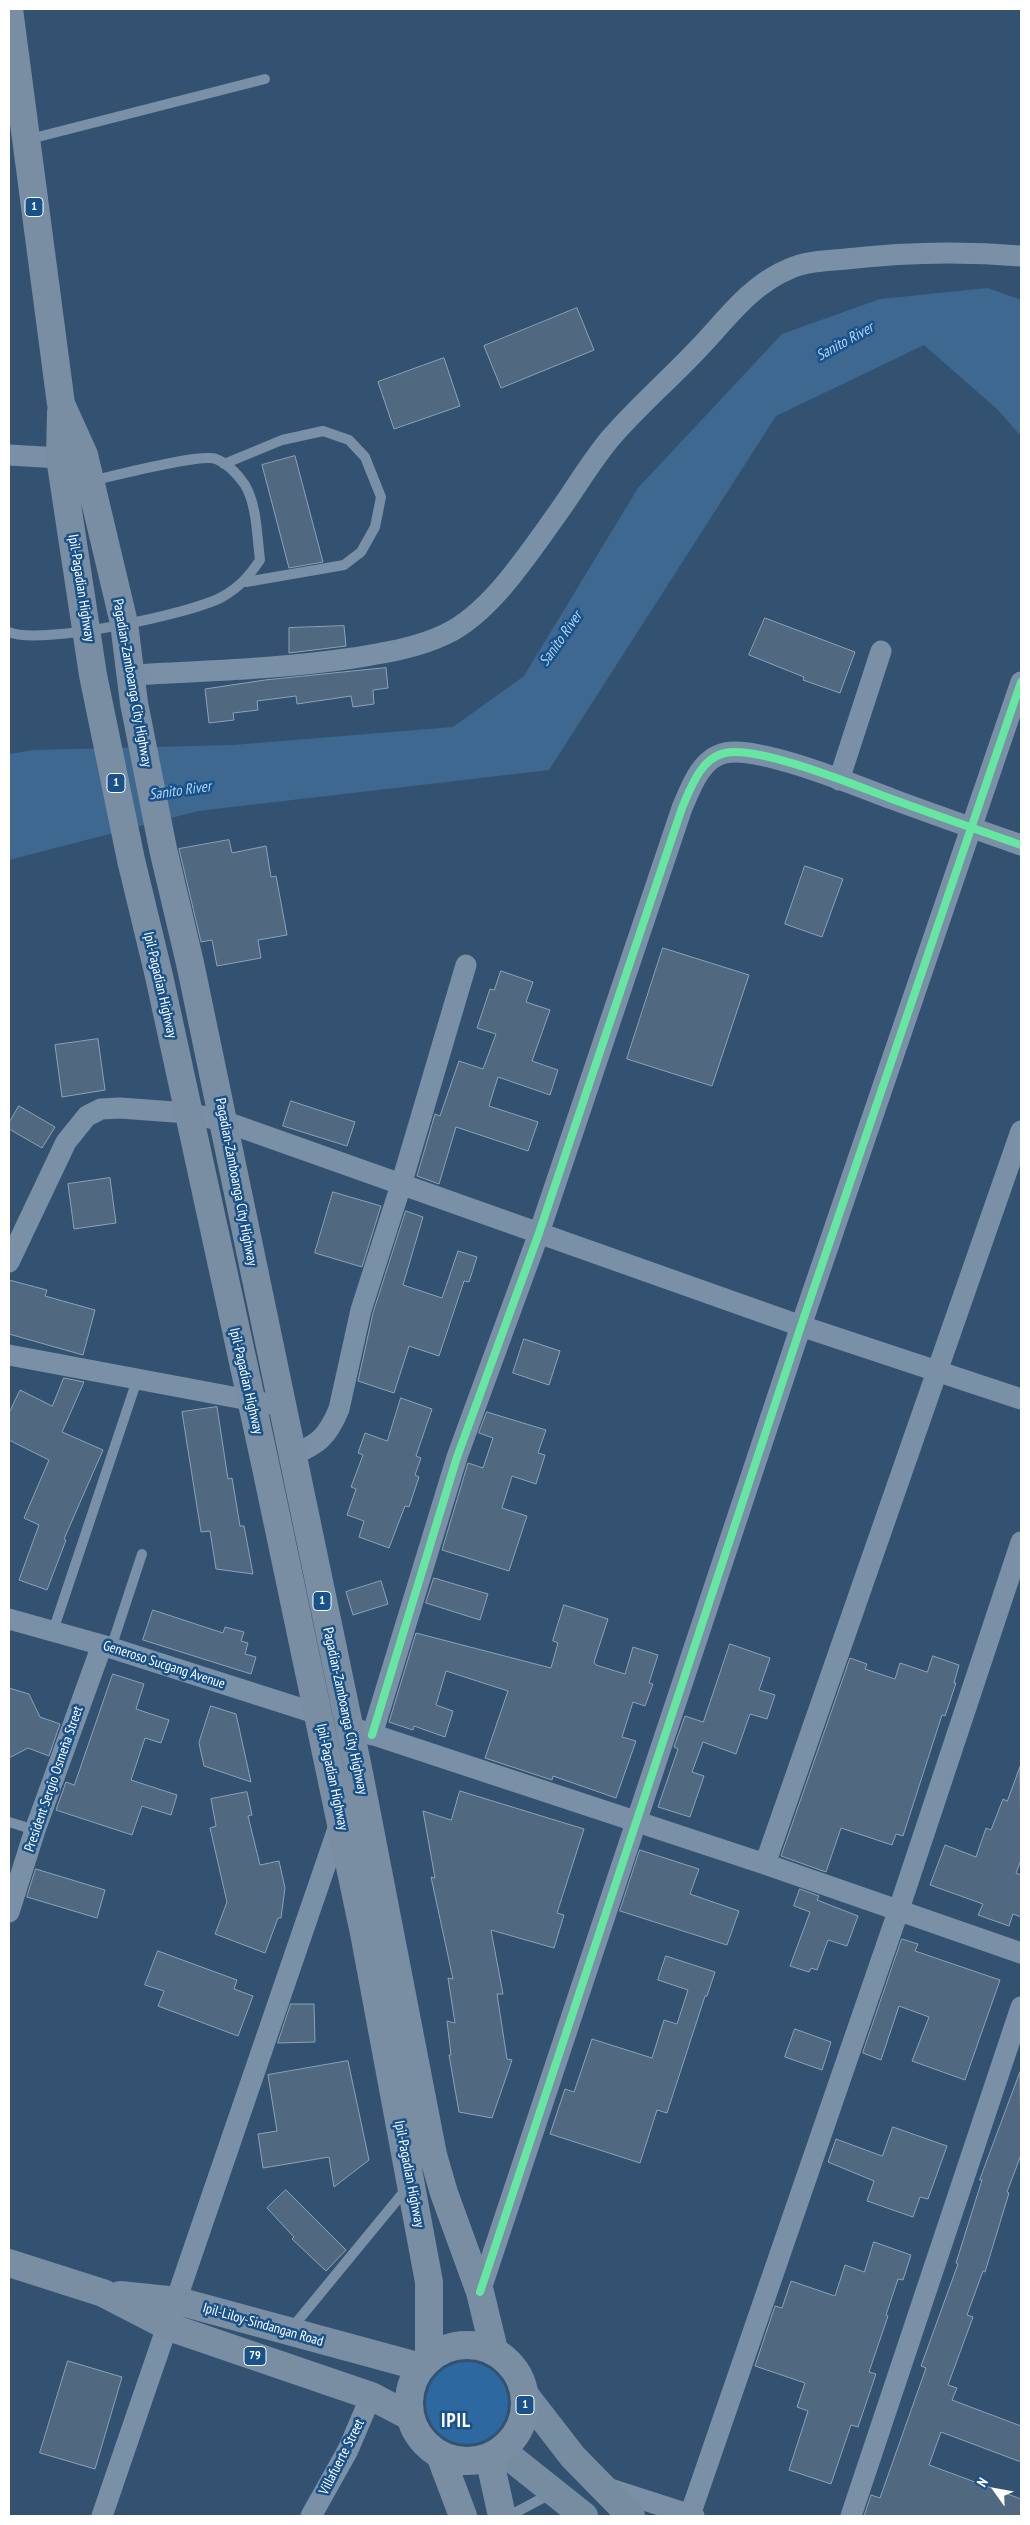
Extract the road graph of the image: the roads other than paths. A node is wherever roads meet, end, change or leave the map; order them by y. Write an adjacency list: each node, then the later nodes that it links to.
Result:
1 (9, 9): 3 (main road, 1)
2 (265, 79): 3 (lane)
3 (25, 140): 6 (main road, Ipil-Pagadian Highway / 1)
4 (1021, 256): 14 (street)
5 (9, 455): 6 (street)
6 (72, 456): 8 (main road, Ipil-Pagadian Highway / 1)
7 (224, 464): 8 (lane); 9 (lane); 9 (lane)
8 (78, 483): 10 (main road, Pagadian-Zamboanga City Highway / 1); 11 (main road, Ipil-Pagadian Highway / 1)
9 (246, 582): 10 (lane)
10 (124, 624): 11 (lane); 14 (main road, Pagadian-Zamboanga City Highway / 1)
11 (87, 630): 12 (lane); 20 (main road, Ipil-Pagadian Highway / 1)
12 (9, 632)
13 (881, 651): 16 (street)
14 (130, 675): 21 (main road, Pagadian-Zamboanga City Highway / 1)
15 (1021, 682): 17 (street)
16 (839, 780): 17 (street); 24 (street)
17 (972, 828): 18 (street); 26 (street)
18 (1021, 845)
19 (466, 965): 23 (street)
20 (188, 1113): 21 (street); 25 (street); 31 (main road, Ipil-Pagadian Highway / 1)
21 (223, 1122): 23 (street); 32 (main road, Pagadian-Zamboanga City Highway / 1)
22 (1021, 1131): 28 (street)
23 (401, 1185): 24 (street); 33 (street)
24 (539, 1233): 26 (street); 40 (street)
25 (9, 1262)
26 (801, 1326): 28 (street); 43 (street)
27 (9, 1355): 29 (street)
28 (939, 1371): 30 (street); 46 (street)
29 (137, 1380): 31 (street); 37 (lane)
30 (1021, 1399)
31 (250, 1401): 32 (street); 39 (main road, Ipil-Pagadian Highway / 1)
32 (281, 1406): 33 (main road, Pagadian-Zamboanga City Highway / 1)
33 (291, 1456): 40 (main road, Pagadian-Zamboanga City Highway / 1)
34 (1021, 1542): 47 (street)
35 (142, 1554): 38 (lane)
36 (9, 1619): 37 (street, Generoso Sucgang Avenue)
37 (52, 1631): 38 (street, Generoso Sucgang Avenue)
38 (106, 1647): 39 (street, Generoso Sucgang Avenue); 45 (street, President Sergio Osmeña Street)
39 (318, 1714): 42 (main road, Ipil-Pagadian Highway / 1)
40 (361, 1731): 41 (main road, Pagadian-Zamboanga City Highway / 1); 43 (street)
41 (359, 1772): 42 (street); 51 (main road, Pagadian-Zamboanga City Highway / 1)
42 (341, 1819): 51 (main road, Ipil-Pagadian Highway / 1); 56 (street)
43 (636, 1821): 46 (street); 54 (street)
44 (9, 1822): 45 (lane)
45 (35, 1830): 48 (street, President Sergio Osmeña Street)
46 (765, 1864): 47 (street)
47 (899, 1909): 49 (street); 75 (street)
48 (9, 1912)
49 (1021, 1953)
50 (1021, 2007): 76 (street)
51 (406, 2085): 52 (main road, Ipil-Pagadian Highway / 1); 54 (main road, Pagadian-Zamboanga City Highway / 1)
52 (411, 2183): 58 (lane); 60 (main road, Ipil-Pagadian Highway / 1)
53 (9, 2263): 55 (main road, Ipil-Liloy-Sindangan Road / 79)
54 (480, 2292): 59 (main road, Pagadian-Zamboanga City Highway / 1)
55 (103, 2293): 56 (main road, Ipil-Liloy-Sindangan Road / 79); 57 (main road, Ipil-Liloy-Sindangan Road / 79)
56 (178, 2301): 57 (street); 58 (main road, Ipil-Liloy-Sindangan Road / 79)
57 (169, 2327): 62 (main road, Ipil-Liloy-Sindangan Road / 79); 68 (street)
58 (289, 2332): 60 (main road, Ipil-Liloy-Sindangan Road / 79)
59 (494, 2350): 60 (main road, 1); 61 (main road, 1)
60 (425, 2362): 63 (main road, 1)
61 (525, 2395): 64 (main road, 1); 66 (street)
62 (371, 2396): 63 (main road, Ipil-Liloy-Sindangan Road / 79); 69 (street, Villafuerte Street)
63 (410, 2416): 65 (main road, 1)
64 (495, 2454): 65 (main road, 1); 67 (street); 71 (main road)
65 (440, 2455): 70 (main road, 1)
66 (600, 2486): 74 (street); 75 (street)
67 (554, 2492): 72 (lane); 73 (street)
68 (102, 2516)
69 (311, 2516)
70 (463, 2516)
71 (502, 2516)
72 (509, 2516)
73 (584, 2516)
74 (631, 2516)
75 (692, 2516)
76 (851, 2516)

